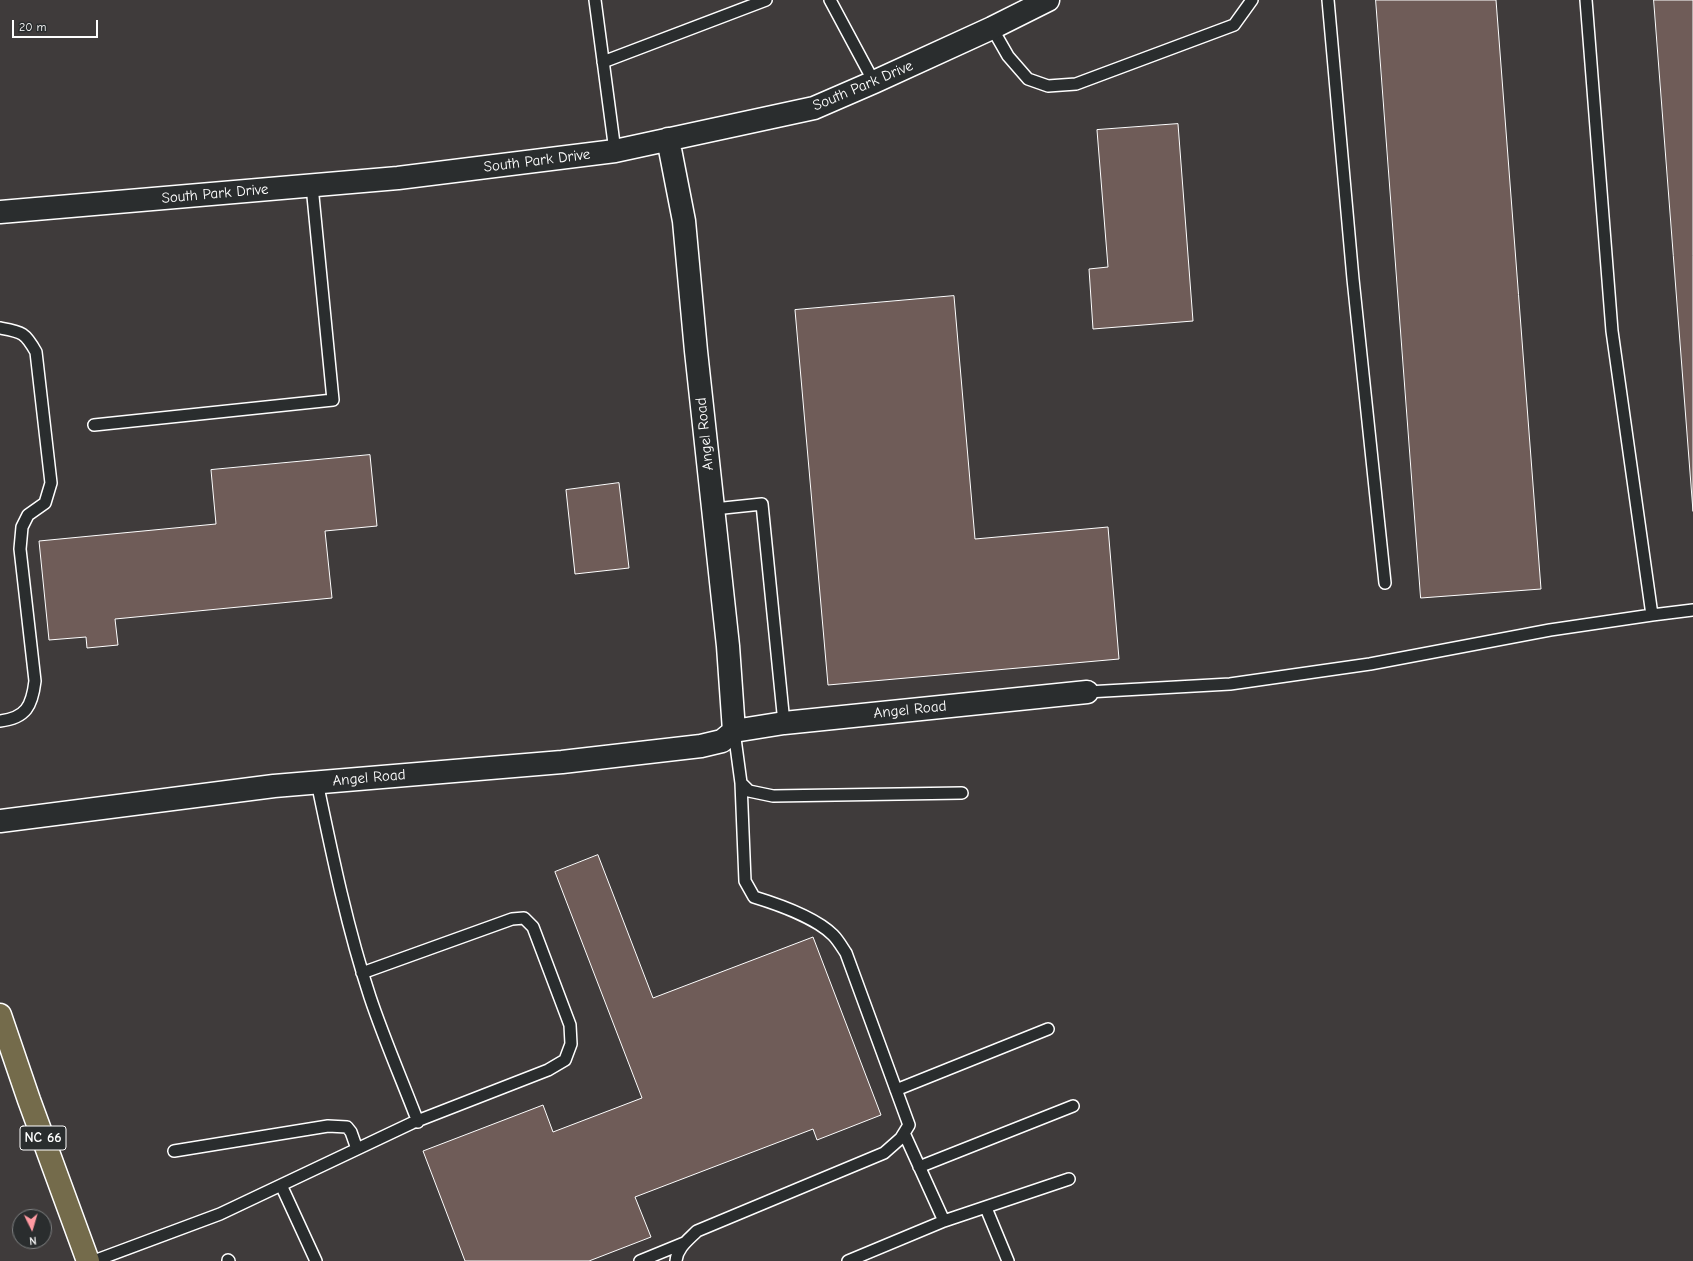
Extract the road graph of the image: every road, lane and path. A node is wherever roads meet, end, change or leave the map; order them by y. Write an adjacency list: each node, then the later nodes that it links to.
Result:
1 (595, 0): 9 (lane)
2 (766, 0): 9 (lane)
3 (830, 0): 10 (lane)
4 (1048, 0): 8 (street, South Park Drive)
5 (1252, 0): 8 (lane)
6 (1328, 0): 18 (lane)
7 (1586, 0): 20 (lane)
8 (992, 28): 10 (street, South Park Drive)
9 (603, 62): 12 (lane)
10 (874, 82): 11 (street, South Park Drive)
11 (668, 139): 12 (street, South Park Drive); 17 (street, Angel Road)
12 (615, 151): 13 (street, South Park Drive)
13 (312, 186): 14 (street, South Park Drive); 16 (lane)
14 (0, 212)
15 (0, 328): 22 (lane)
16 (94, 425)
17 (714, 509): 23 (lane); 24 (street, Angel Road)
18 (1385, 584)
19 (1693, 610): 20 (lane)
20 (1652, 615): 21 (lane)
21 (1087, 692): 23 (street, Angel Road)
22 (0, 721)
23 (784, 723): 24 (street, Angel Road)
24 (734, 731): 25 (street, Angel Road); 26 (lane)
25 (316, 782): 28 (street, Angel Road); 29 (lane)
26 (741, 783): 27 (lane); 32 (lane)
27 (962, 793)
28 (0, 821)
29 (362, 973): 34 (lane); 34 (lane)
30 (0, 1015): 44 (main road, NC 66)
31 (1048, 1028): 32 (lane)
32 (896, 1090): 35 (lane)
33 (1073, 1106): 38 (lane)
34 (418, 1122): 36 (lane)
35 (904, 1133): 38 (lane); 43 (lane)
36 (357, 1149): 37 (lane); 40 (lane)
37 (174, 1150)
38 (919, 1167): 42 (lane)
39 (1069, 1179): 41 (lane)
40 (281, 1185): 45 (lane); 46 (lane)
41 (986, 1208): 42 (lane); 50 (lane)
42 (944, 1221): 49 (lane)
43 (684, 1243): 47 (lane); 48 (lane)
44 (88, 1261)
45 (94, 1261)
46 (316, 1261)
47 (640, 1261)
48 (676, 1261)
49 (848, 1261)
50 (1008, 1261)

